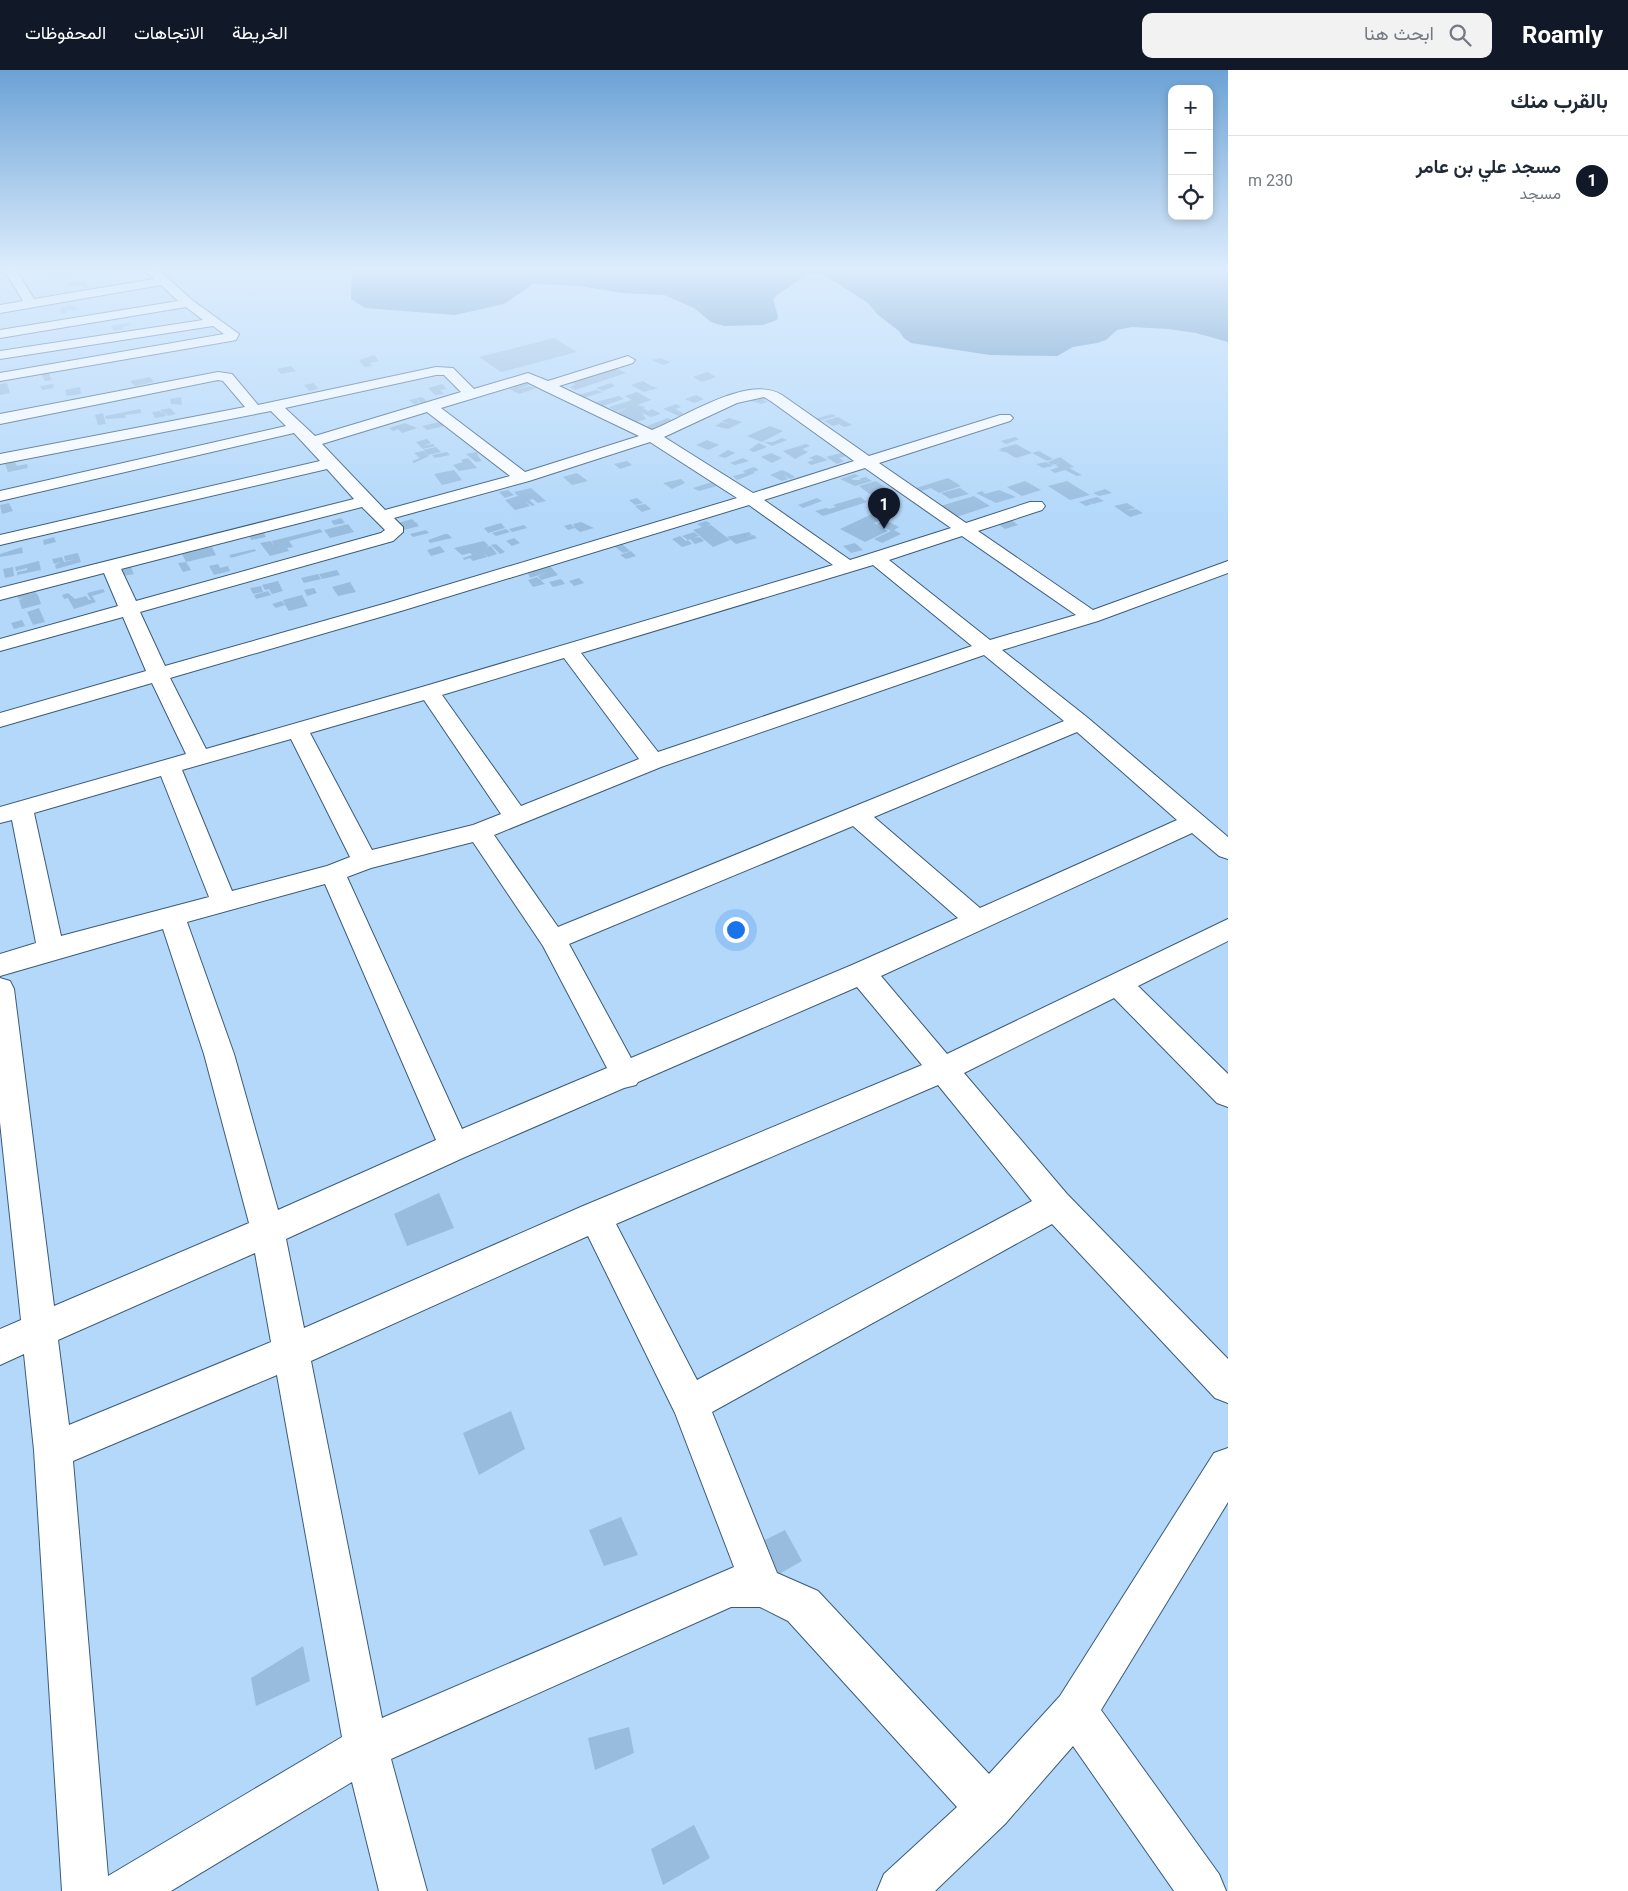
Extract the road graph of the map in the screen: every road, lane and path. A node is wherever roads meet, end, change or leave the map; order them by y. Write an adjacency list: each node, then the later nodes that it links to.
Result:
1 (13, 353): 3 (street)
2 (139, 353): 5 (street)
3 (0, 355)
4 (628, 360): 6 (street)
5 (0, 377)
6 (546, 386): 7 (street); 16 (street)
7 (471, 394): 8 (street); 12 (street)
8 (274, 406): 9 (street); 10 (street); 15 (street)
9 (343, 407)
10 (254, 409): 14 (street); 18 (street)
11 (368, 409): 12 (street)
12 (423, 409): 17 (street); 21 (street)
13 (1005, 418): 19 (street)
14 (0, 419)
15 (297, 428): 17 (street); 22 (street)
16 (652, 436): 19 (street); 21 (street); 23 (street)
17 (312, 442): 20 (street)
18 (0, 459)
19 (866, 461): 23 (street); 27 (street)
20 (330, 463): 24 (street); 28 (street)
21 (523, 478): 26 (street)
22 (0, 496)
23 (750, 499): 30 (street); 39 (street)
24 (365, 501): 26 (street); 31 (street)
25 (1036, 506): 27 (street)
26 (381, 516): 34 (street)
27 (964, 528): 29 (street); 35 (street)
28 (0, 540)
29 (876, 558): 30 (street); 37 (street)
30 (848, 566): 38 (street)
31 (111, 567): 33 (street); 34 (street)
32 (1228, 567): 35 (street)
33 (0, 594)
34 (129, 608): 36 (street); 39 (street)
35 (1091, 617): 37 (street)
36 (0, 645)
37 (986, 648): 42 (street); 45 (street)
38 (568, 649): 40 (street); 45 (street)
39 (158, 674): 41 (street); 44 (street)
40 (429, 692): 43 (street); 48 (street)
41 (0, 720)
42 (1080, 723): 49 (street); 50 (street)
43 (297, 729): 44 (street); 53 (street)
44 (198, 756): 46 (street)
45 (653, 762): 48 (street)
46 (168, 765): 47 (street); 55 (street)
47 (11, 812): 60 (street)
48 (515, 816): 51 (street)
49 (857, 816): 57 (street); 59 (street)
50 (1196, 821): 52 (street); 57 (street)
51 (479, 832): 53 (street); 59 (street)
52 (1228, 850)
53 (365, 861): 54 (street)
54 (333, 873): 55 (street); 68 (street)
55 (224, 902): 56 (street)
56 (172, 916): 60 (street); 71 (street)
57 (976, 920): 62 (street)
58 (1228, 929): 63 (street)
59 (553, 940): 66 (street)
60 (51, 949): 61 (street)
61 (0, 965)
62 (862, 973): 65 (street); 66 (street)
63 (1118, 984): 65 (street); 67 (street)
64 (0, 988): 72 (street)
65 (942, 1070): 69 (street); 70 (street)
66 (626, 1076): 68 (street)
67 (1228, 1094)
68 (454, 1147): 71 (street)
69 (1056, 1205): 75 (street); 76 (street)
70 (595, 1218): 74 (street); 76 (street)
71 (268, 1231): 72 (street); 74 (street)
72 (41, 1330): 73 (street); 77 (street)
73 (0, 1347)
74 (292, 1351): 77 (street); 81 (street)
75 (1228, 1385)
76 (690, 1404): 79 (street)
77 (53, 1450): 83 (street)
78 (1228, 1467): 80 (street)
79 (762, 1587): 81 (street); 82 (street)
80 (1075, 1711): 82 (street); 87 (street)
81 (366, 1748): 84 (street); 85 (street)
82 (989, 1808): 86 (street)
83 (86, 1891)
84 (126, 1891)
85 (403, 1891)
86 (901, 1891)
87 (1202, 1891)

